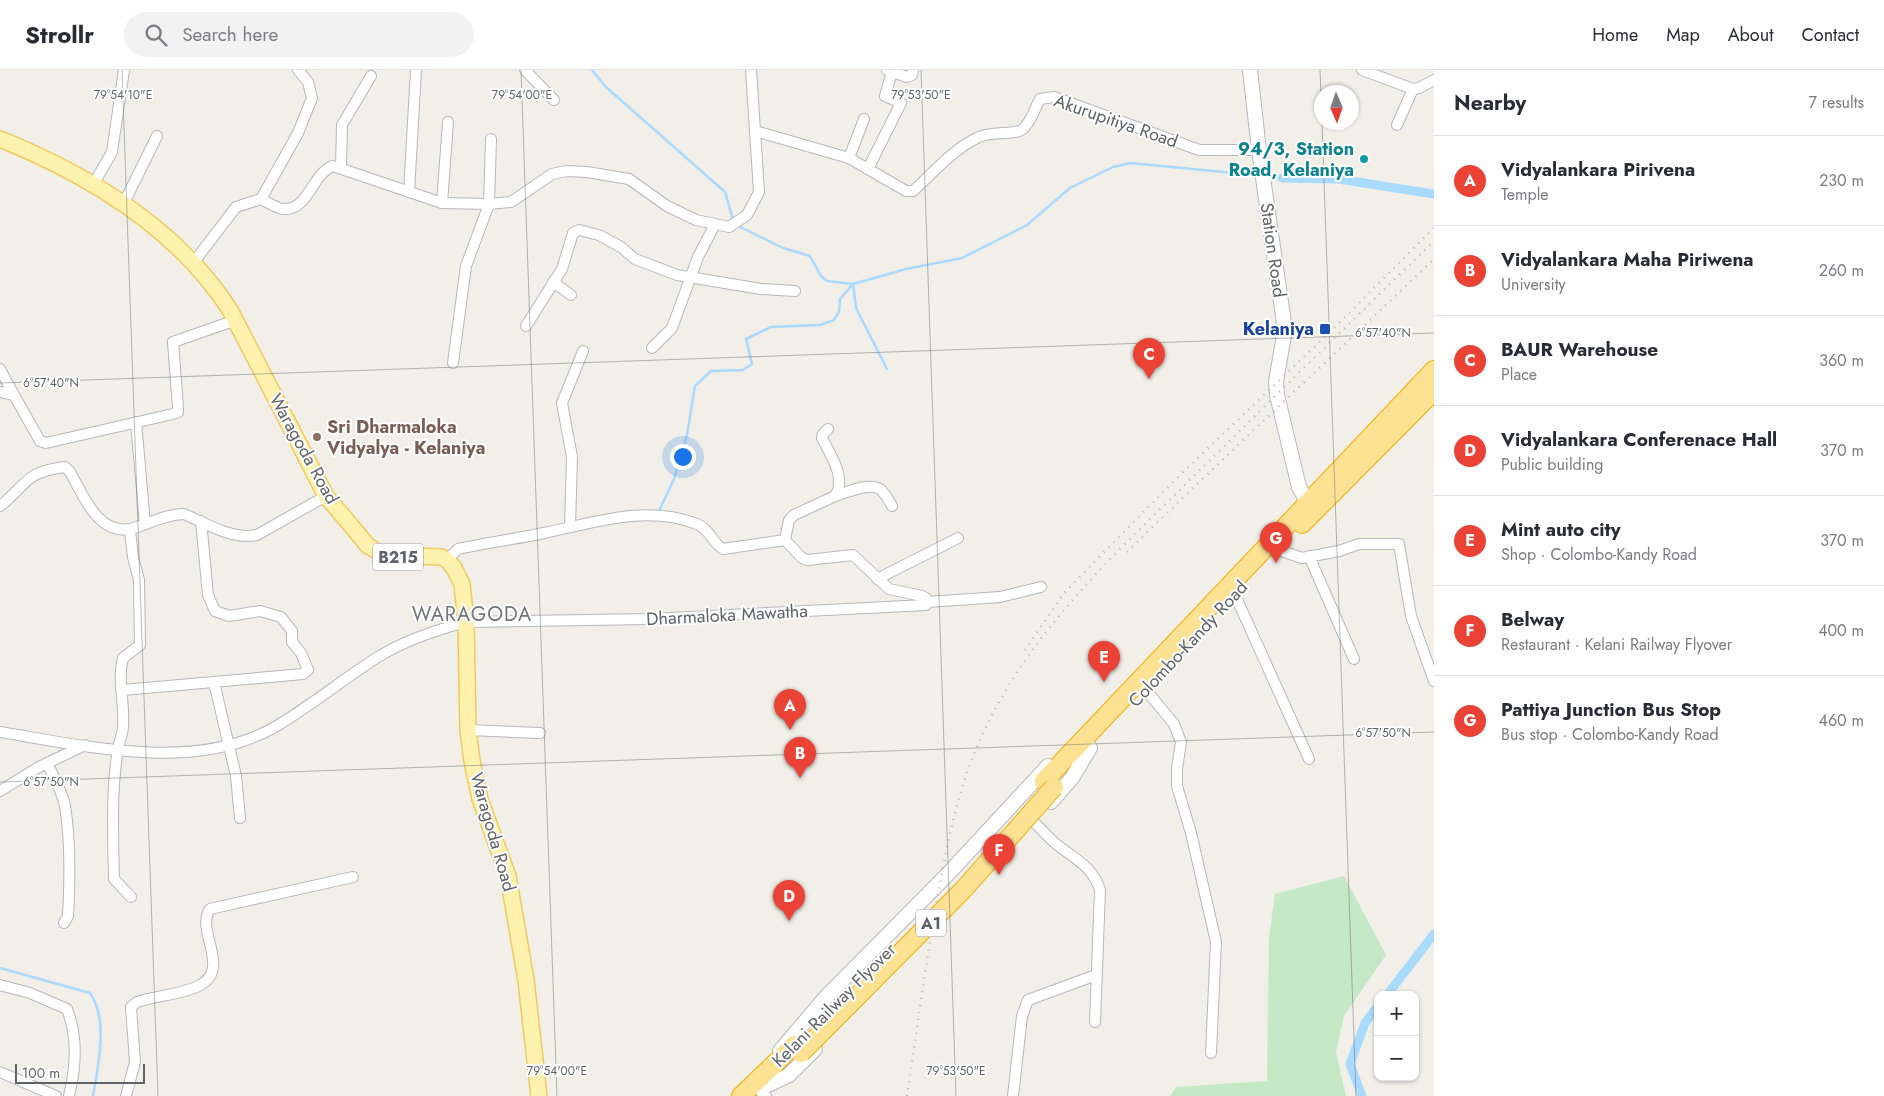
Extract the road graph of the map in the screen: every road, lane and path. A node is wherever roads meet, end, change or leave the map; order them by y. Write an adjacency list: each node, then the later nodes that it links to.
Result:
1 (124, 70): 25 (street)
2 (298, 70): 27 (street)
3 (416, 70): 26 (street)
4 (525, 70): 13 (street)
5 (751, 70): 17 (street)
6 (913, 70): 9 (street)
7 (1250, 70): 21 (street, Station Road)
8 (1362, 70): 12 (street)
9 (890, 71): 24 (street)
10 (371, 76): 23 (street)
11 (1434, 80): 12 (street)
12 (1413, 89): 16 (street)
13 (554, 100)
14 (864, 119): 22 (street)
15 (448, 122): 28 (street)
16 (1397, 125)
17 (755, 130): 22 (street, Akurupitiya Road); 31 (street)
18 (157, 136): 30 (street)
19 (0, 139): 25 (main road, Waragoda Road / B215)
20 (491, 139): 29 (street)
21 (1259, 150): 24 (street, Akurupitiya Road); 53 (street, Station Road)
22 (849, 158): 24 (street, Akurupitiya Road)
23 (341, 167): 26 (street); 27 (street)
24 (868, 169)
25 (93, 185): 30 (main road, Waragoda Road / B215)
26 (409, 192): 28 (street)
27 (261, 199): 32 (street)
28 (442, 203): 29 (street)
29 (489, 204): 31 (street); 41 (street)
30 (123, 205): 32 (main road, Waragoda Road / B215)
31 (714, 226): 33 (street)
32 (194, 262): 37 (main road, Waragoda Road / B215)
33 (690, 279): 34 (street); 35 (street); 39 (street)
34 (553, 282): 36 (street); 38 (street)
35 (795, 291)
36 (571, 295)
37 (236, 320): 47 (street); 49 (main road, Waragoda Road / B215)
38 (526, 326)
39 (652, 348)
40 (583, 351): 56 (street)
41 (453, 363)
42 (0, 368): 45 (street)
43 (1434, 370): 46 (highway, Colombo-Kandy Road / A1)
44 (0, 392): 45 (street)
45 (14, 395): 47 (street)
46 (1429, 395): 53 (highway, Colombo-Kandy Road / A1)
47 (136, 422): 55 (street)
48 (828, 429): 50 (street)
49 (326, 496): 54 (street); 62 (main road, Waragoda Road / B215)
50 (835, 496): 52 (street); 59 (street)
51 (0, 506): 57 (street)
52 (892, 506)
53 (1311, 507): 60 (highway, Colombo-Kandy Road / A1); 77 (highway, Colombo-Kandy Road / A1)
54 (201, 521): 55 (street); 70 (street)
55 (145, 524): 57 (street)
56 (570, 526): 59 (street); 62 (street)
57 (130, 531): 72 (street)
58 (958, 538): 63 (street)
59 (785, 540): 63 (street)
60 (1276, 550): 61 (street); 65 (highway, Colombo-Kandy Road / A1)
61 (1309, 556): 68 (street); 69 (street)
62 (447, 560): 67 (main road, Waragoda Road / B215)
63 (877, 578): 66 (street)
64 (1041, 587): 66 (street, Dharmaloka Mawatha)
65 (1235, 595): 71 (highway, Colombo-Kandy Road / A1); 80 (street)
66 (927, 602): 67 (street, Dharmaloka Mawatha)
67 (466, 622): 73 (main road, Waragoda Road / B215); 78 (street, Dharmaloka Mawatha)
68 (1354, 659)
69 (1434, 681)
70 (214, 682): 72 (street); 78 (street)
71 (1145, 689): 77 (highway, Colombo-Kandy Road / A1); 95 (street)
72 (123, 690): 79 (street)
73 (468, 730): 75 (street); 101 (main road, Waragoda Road / B215)
74 (0, 732): 76 (street, Dharmaloka Mawatha)
75 (540, 733)
76 (85, 744): 79 (street, Dharmaloka Mawatha); 81 (street)
77 (1086, 744): 84 (street); 85 (street); 97 (highway, Kelani Railway Flyover / A1, bridge)
78 (227, 747): 79 (street, Dharmaloka Mawatha); 83 (street)
79 (118, 749): 88 (street)
80 (1309, 760)
81 (48, 763): 82 (street); 89 (street)
82 (0, 791)
83 (240, 818)
84 (1033, 821): 86 (street); 92 (street)
85 (983, 838): 86 (street); 90 (street)
86 (1003, 856): 91 (street)
87 (353, 877): 100 (street)
88 (131, 896)
89 (64, 924)
90 (889, 934): 91 (street); 97 (street)
91 (911, 953): 97 (street)
92 (1096, 976): 94 (street); 102 (street)
93 (0, 985): 99 (street)
94 (1095, 1022)
95 (1211, 1053)
96 (0, 1072): 98 (street)
97 (757, 1093)
98 (56, 1096)
99 (69, 1096)
100 (126, 1096)
101 (539, 1096)
102 (1014, 1096)

